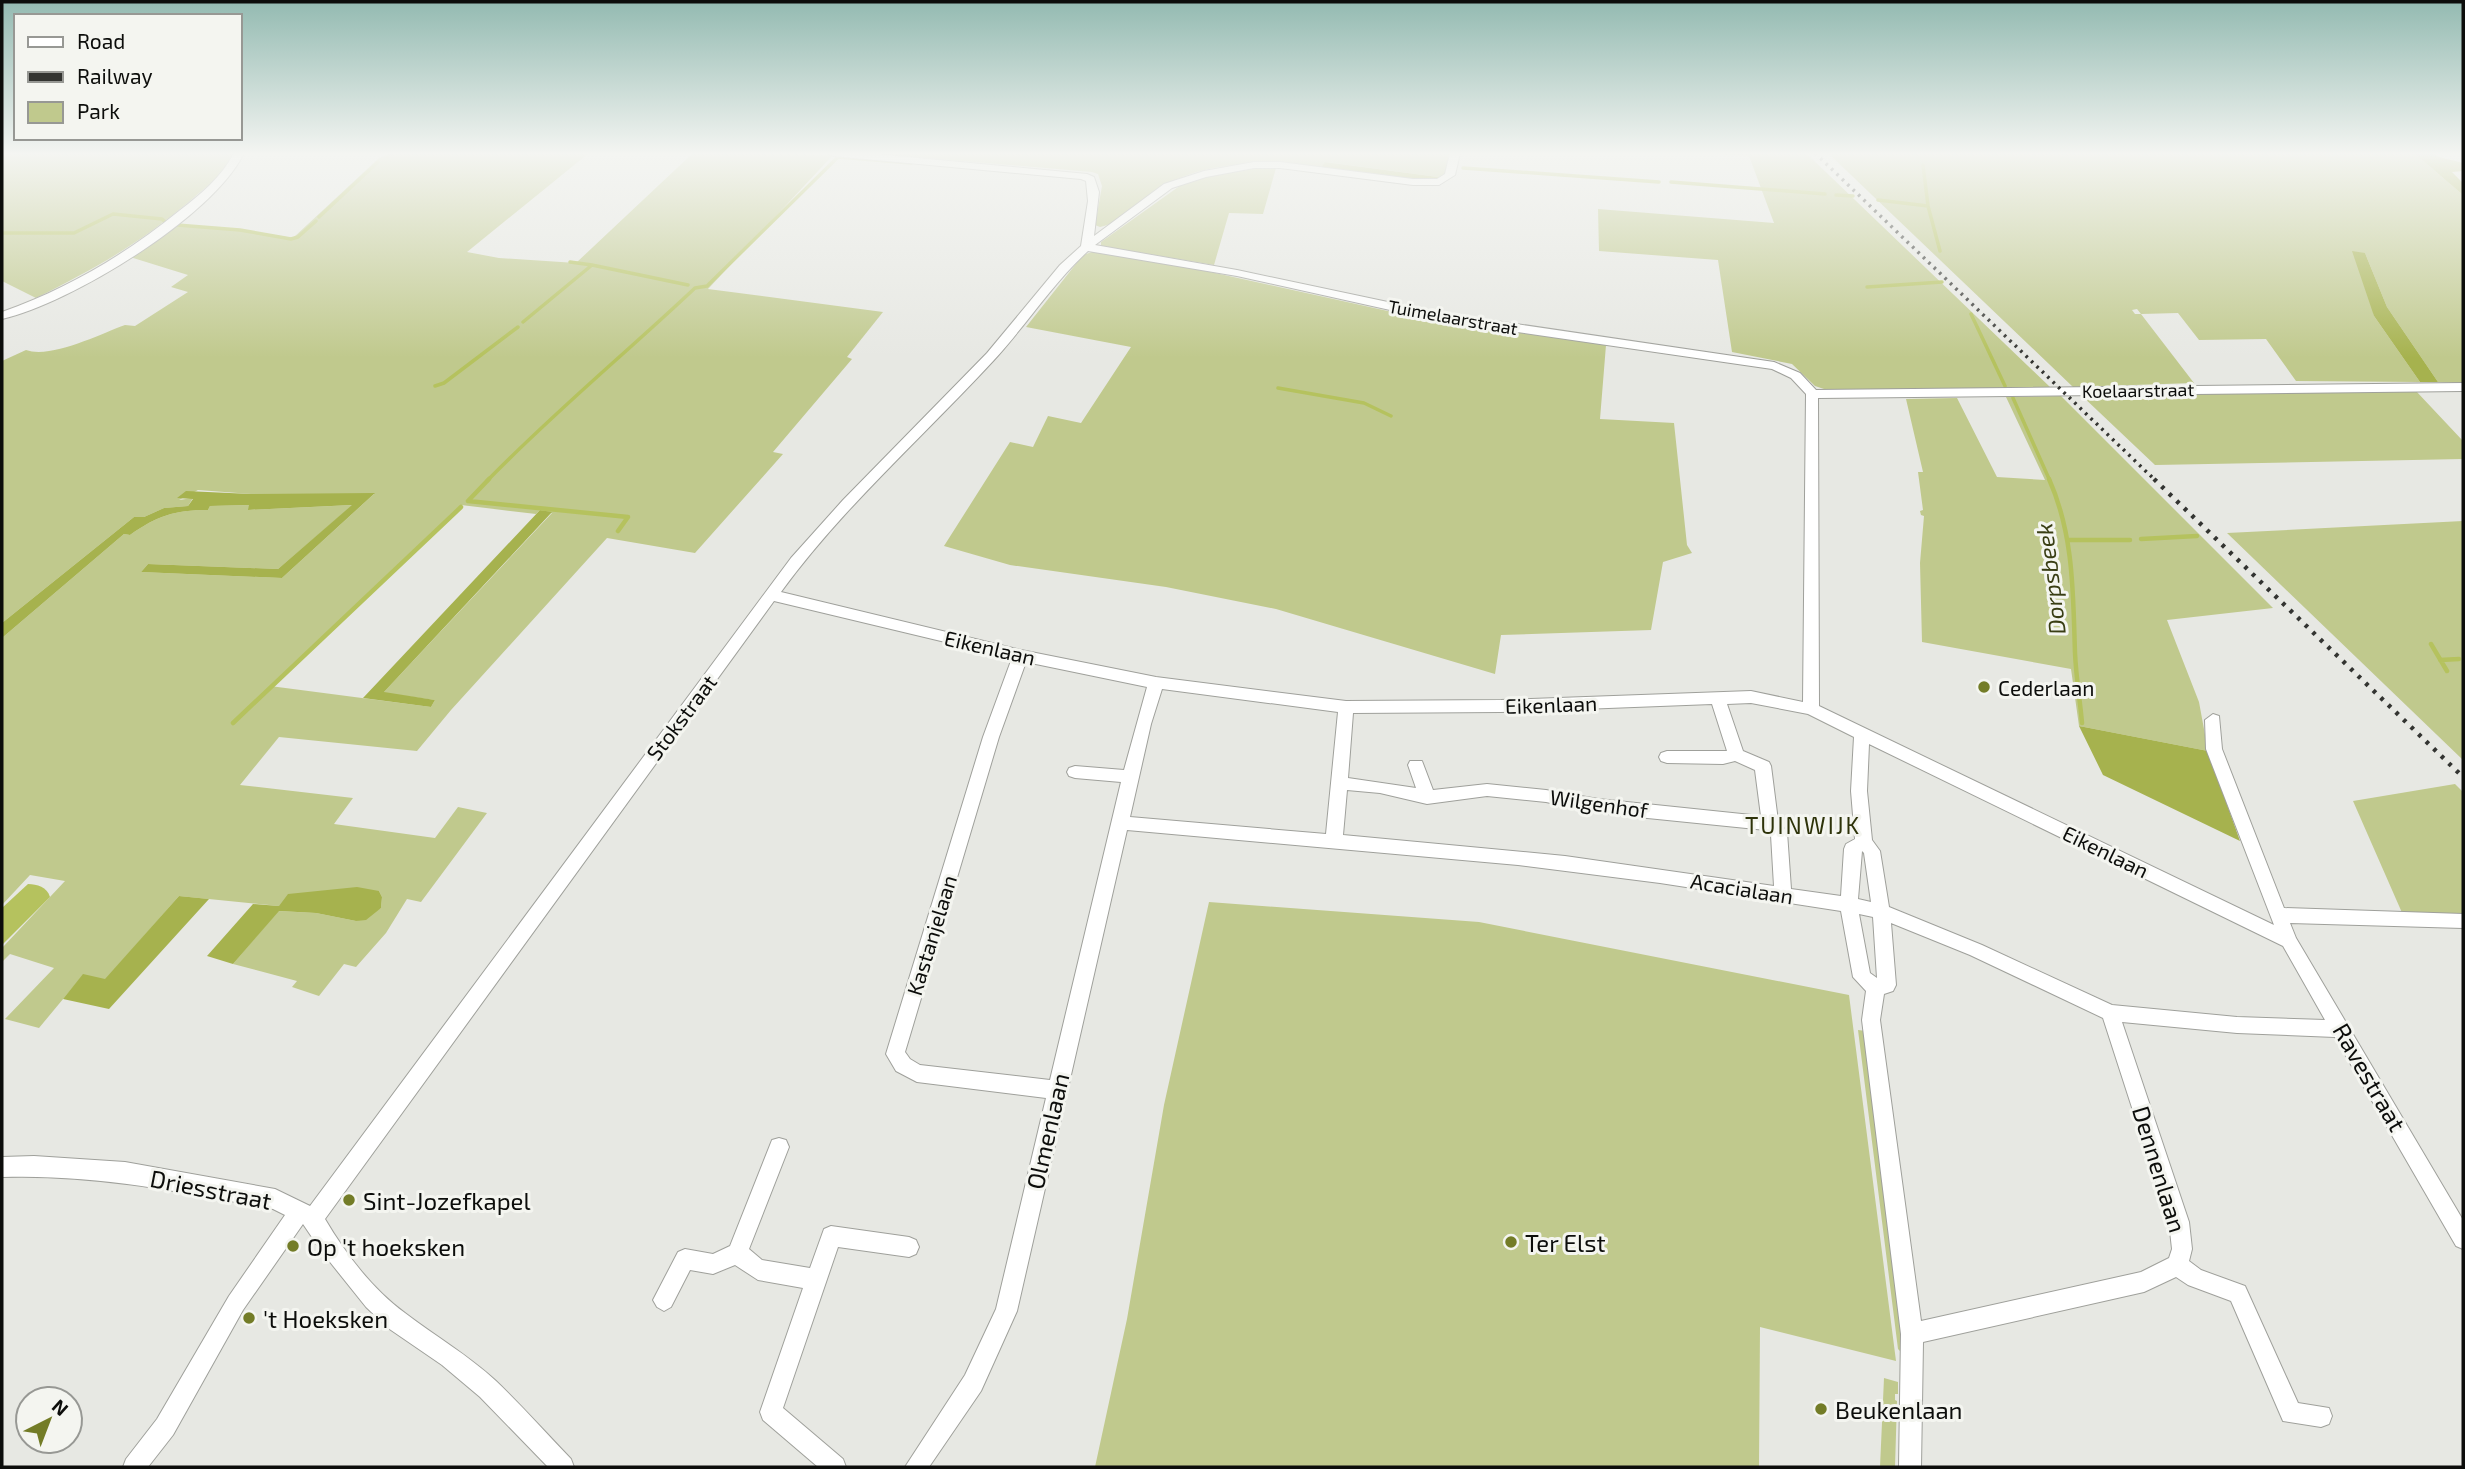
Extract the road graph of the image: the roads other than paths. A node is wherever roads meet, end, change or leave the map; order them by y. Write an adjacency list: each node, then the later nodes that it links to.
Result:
1 (174, 222): 5 (street)
2 (1090, 222): 4 (street)
3 (1121, 222): 4 (street, Stokstraat)
4 (1086, 247): 7 (street, Tuimelaarstraat); 8 (street, Stokstraat)
5 (2, 316)
6 (2463, 387): 7 (street, Koelaarstraat)
7 (1812, 394): 13 (street)
8 (771, 595): 9 (street, Eikenlaan); 39 (street, Stokstraat)
9 (1021, 655): 10 (street, Eikenlaan); 36 (street, Kastanjelaan)
10 (1156, 683): 12 (street, Eikenlaan); 20 (street, Olmenlaan)
11 (1717, 698): 12 (street, Eikenlaan); 13 (street, Eikenlaan); 16 (street)
12 (1346, 708): 21 (street)
13 (1811, 709): 15 (street, Eikenlaan)
14 (2213, 720): 30 (street, Ravestraat)
15 (1862, 734): 26 (street); 32 (street, Eikenlaan)
16 (1736, 755): 17 (street); 24 (street)
17 (1667, 757)
18 (1416, 765): 22 (street)
19 (1075, 772): 20 (street)
20 (1131, 777): 23 (street, Olmenlaan)
21 (1338, 783): 22 (street, Wilgenhof); 25 (street)
22 (1427, 797): 24 (street, Wilgenhof)
23 (1121, 823): 25 (street, Acacialaan); 36 (street, Olmenlaan)
24 (1770, 824): 27 (street)
25 (1334, 842): 27 (street, Acacialaan)
26 (1864, 842): 28 (street); 29 (street)
27 (1783, 894): 28 (street, Acacialaan)
28 (1849, 905): 29 (street, Acacialaan); 33 (street)
29 (1881, 911): 33 (street); 34 (street, Acacialaan)
30 (2278, 915): 31 (street); 32 (street, Ravestraat)
31 (2463, 921)
32 (2289, 941): 35 (street, Ravestraat)
33 (1876, 988): 46 (street)
34 (2110, 1013): 35 (street, Acacialaan); 43 (street, Dennenlaan)
35 (2343, 1029): 40 (street, Ravestraat)
36 (1056, 1090): 51 (street, Olmenlaan)
37 (779, 1147): 42 (street)
38 (2, 1167): 39 (street, Driesstraat)
39 (306, 1215): 48 (street, Stokstraat); 49 (street)
40 (2463, 1239)
41 (909, 1247): 44 (street)
42 (737, 1253): 44 (street); 45 (street)
43 (2177, 1265): 46 (street, Dennenlaan); 47 (street)
44 (815, 1279): 50 (street)
45 (664, 1300)
46 (1912, 1334): 52 (street)
47 (2321, 1416)
48 (134, 1467)
49 (562, 1467)
50 (835, 1467)
51 (916, 1467)
52 (1910, 1467)

